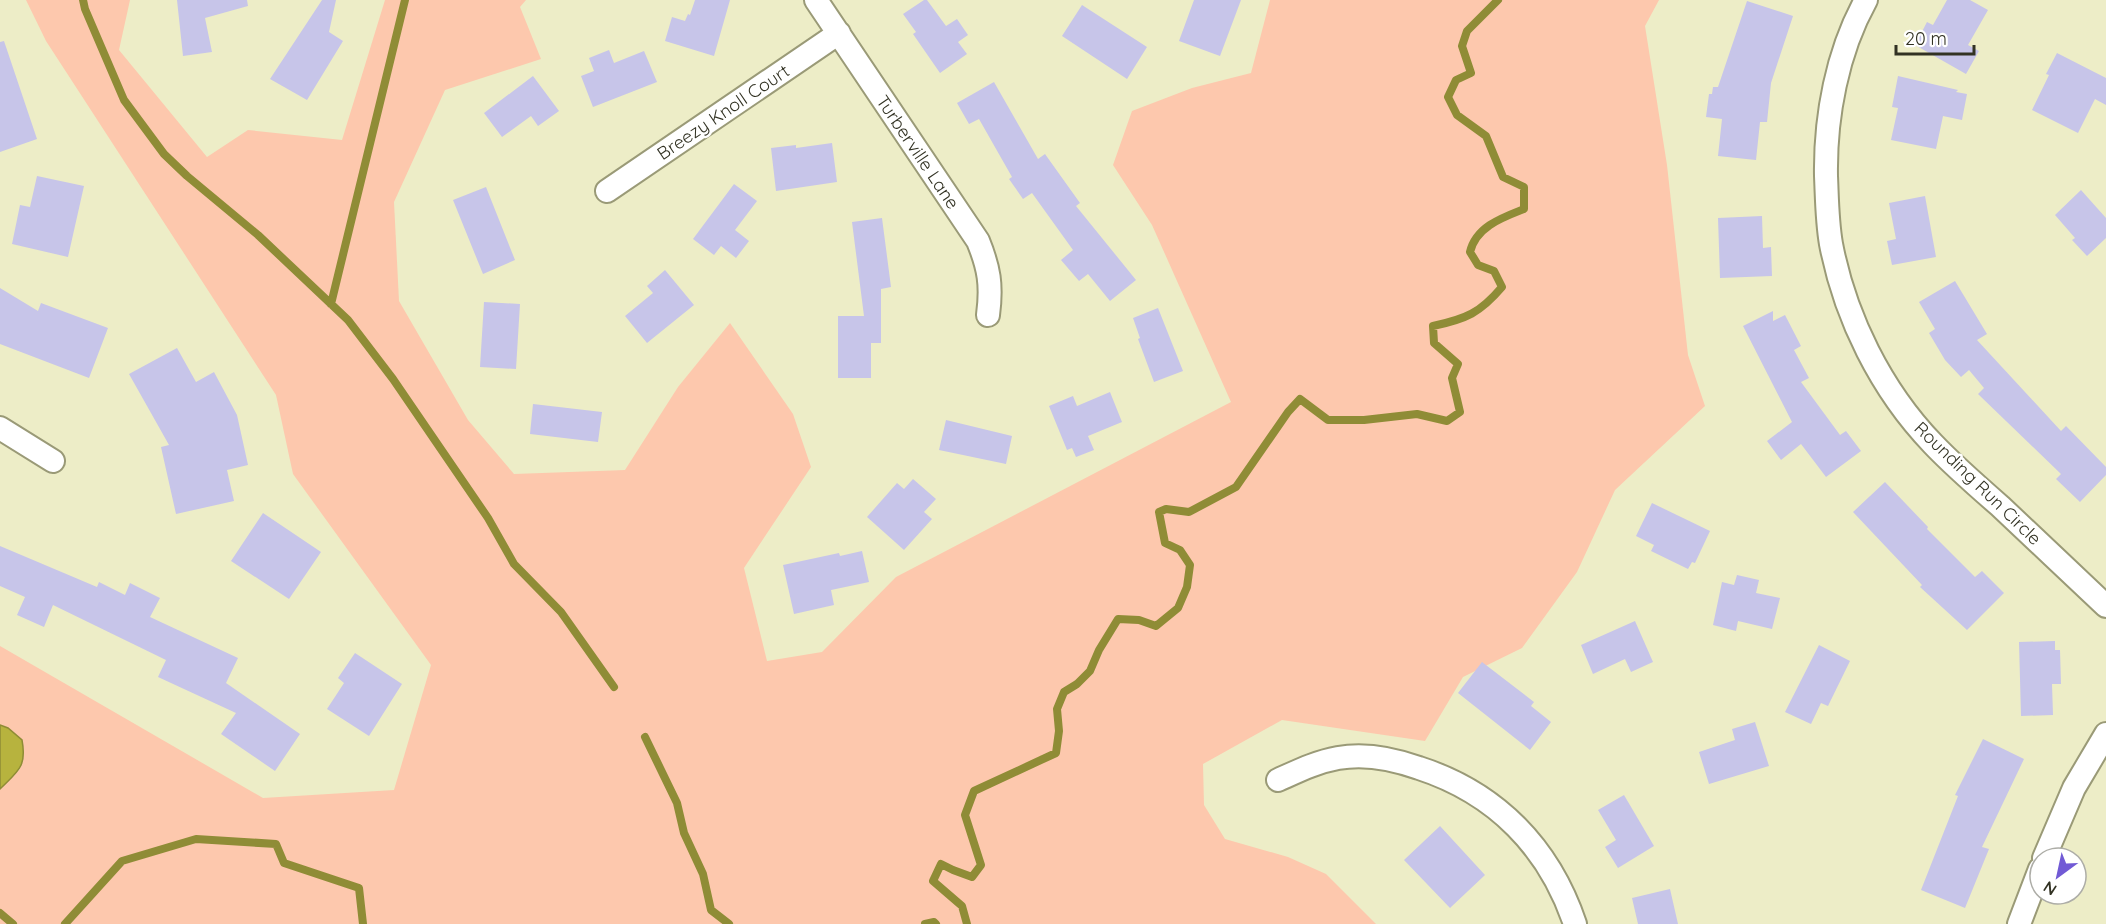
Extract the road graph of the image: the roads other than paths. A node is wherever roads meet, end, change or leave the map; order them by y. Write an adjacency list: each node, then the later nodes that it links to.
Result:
1 (816, 0): 3 (street, Turberville Lane)
2 (1866, 0): 8 (street, Rounding Run Circle)
3 (839, 33): 4 (street, Breezy Knoll Court); 5 (street, Turberville Lane)
4 (607, 191)
5 (988, 315)
6 (0, 428): 7 (street)
7 (53, 461)
8 (2106, 606)
9 (2106, 734): 11 (street)
10 (1278, 780): 13 (street)
11 (2049, 846)
12 (2028, 900): 14 (street)
13 (1575, 924)
14 (2019, 924)

